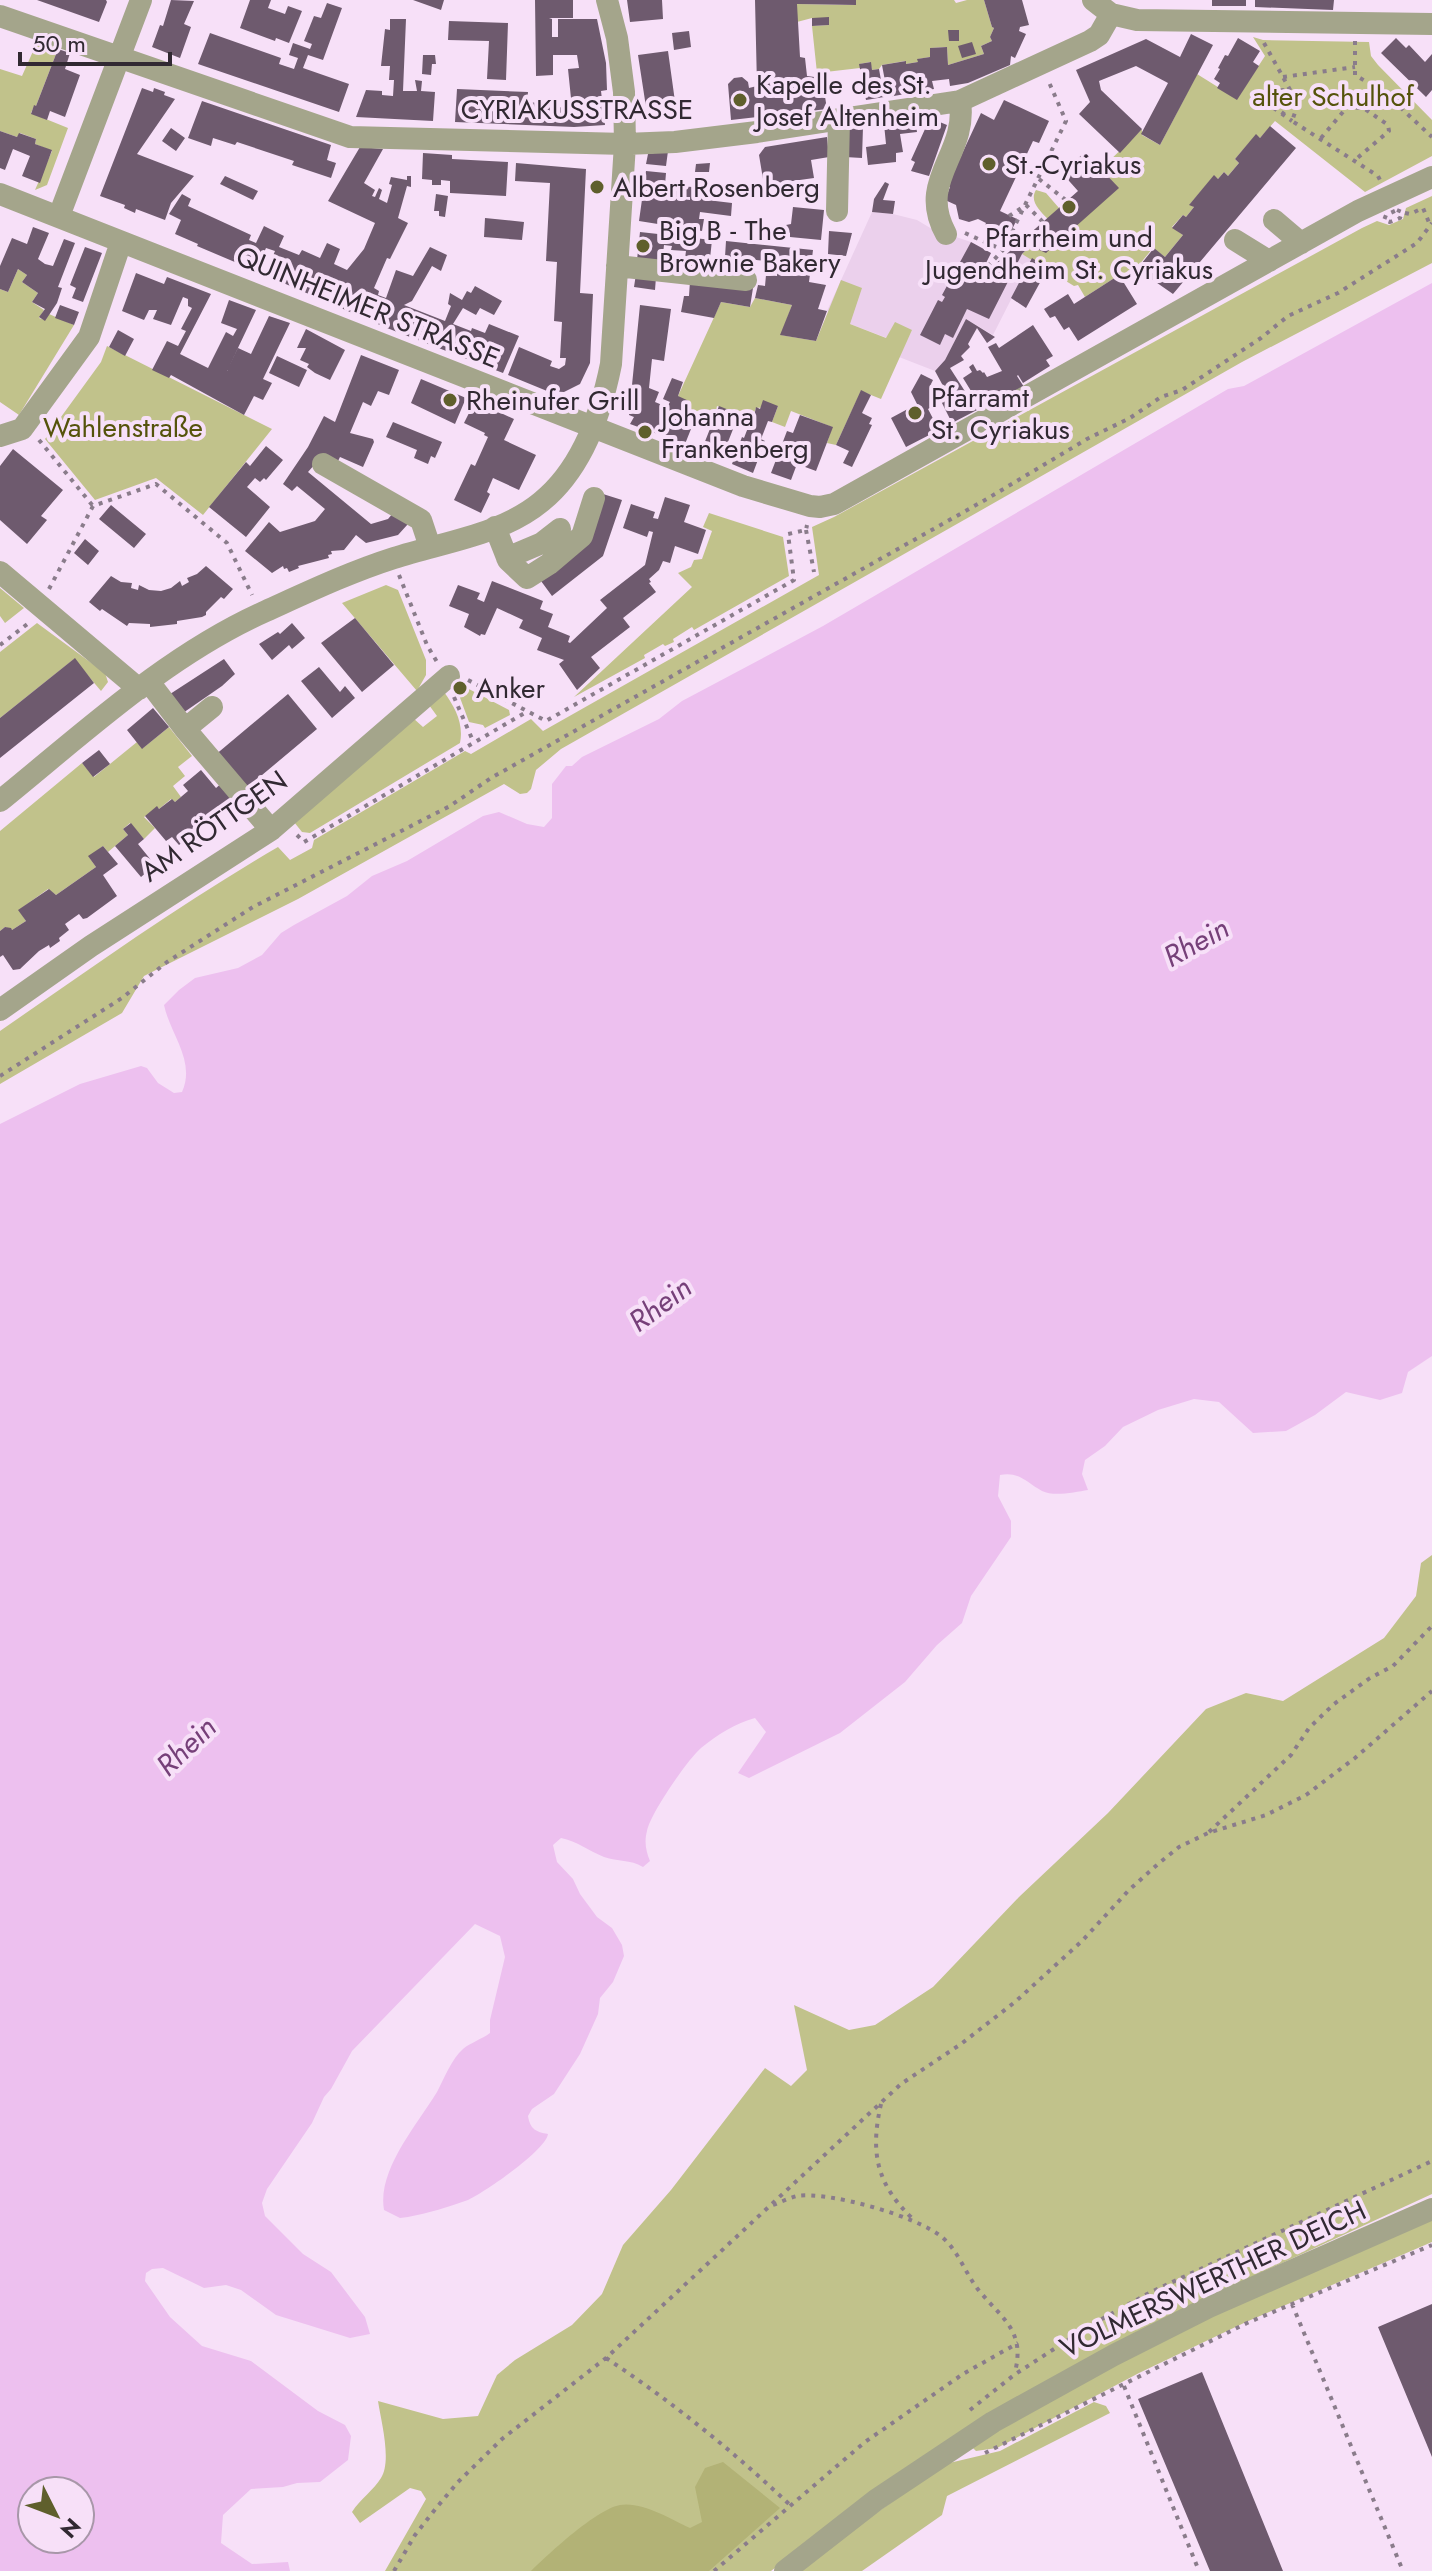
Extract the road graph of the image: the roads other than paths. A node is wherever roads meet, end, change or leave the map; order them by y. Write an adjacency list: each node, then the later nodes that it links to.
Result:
1 (141, 0): 8 (street)
2 (607, 0): 11 (street)
3 (1383, 0): 6 (street)
4 (1102, 7): 6 (street, CYRIAKUSSTRASSE); 9 (street, CYRIAKUSSTRASSE)
5 (0, 16): 8 (street, CYRIAKUSSTRASSE)
6 (1384, 23): 7 (street, CYRIAKUSSTRASSE)
7 (1432, 24)
8 (119, 58): 11 (street, CYRIAKUSSTRASSE); 15 (street)
9 (960, 101): 10 (street, CYRIAKUSSTRASSE); 17 (street)
10 (839, 119): 11 (street, CYRIAKUSSTRASSE); 14 (street)
11 (625, 144): 22 (street)
12 (1432, 177): 20 (street)
13 (0, 194): 15 (street, QUINHEIMER STRASSE)
14 (837, 211)
15 (59, 216): 19 (street, QUINHEIMER STRASSE)
16 (1274, 220): 20 (street)
17 (943, 228)
18 (1235, 240): 21 (street)
19 (121, 242): 24 (street, QUINHEIMER STRASSE); 25 (street)
20 (1301, 243): 21 (street)
21 (1269, 261): 24 (street, QUINHEIMER STRASSE)
22 (617, 266): 23 (street); 24 (street)
23 (746, 280)
24 (593, 428): 28 (street)
25 (0, 436)
26 (323, 464): 30 (street)
27 (594, 498): 31 (street)
28 (495, 527): 30 (street); 31 (street)
29 (560, 529): 31 (street)
30 (430, 547): 34 (street)
31 (507, 558)
32 (0, 572): 34 (street)
33 (449, 676): 38 (street, AM RÖTTGEN)
34 (144, 685): 36 (street); 37 (street)
35 (212, 707): 36 (street)
36 (185, 729): 38 (street)
37 (0, 801)
38 (271, 830): 39 (street, AM RÖTTGEN)
39 (0, 1010)
40 (1432, 2209): 41 (street, VOLMERSWERTHER DEICH)
41 (785, 2571)

